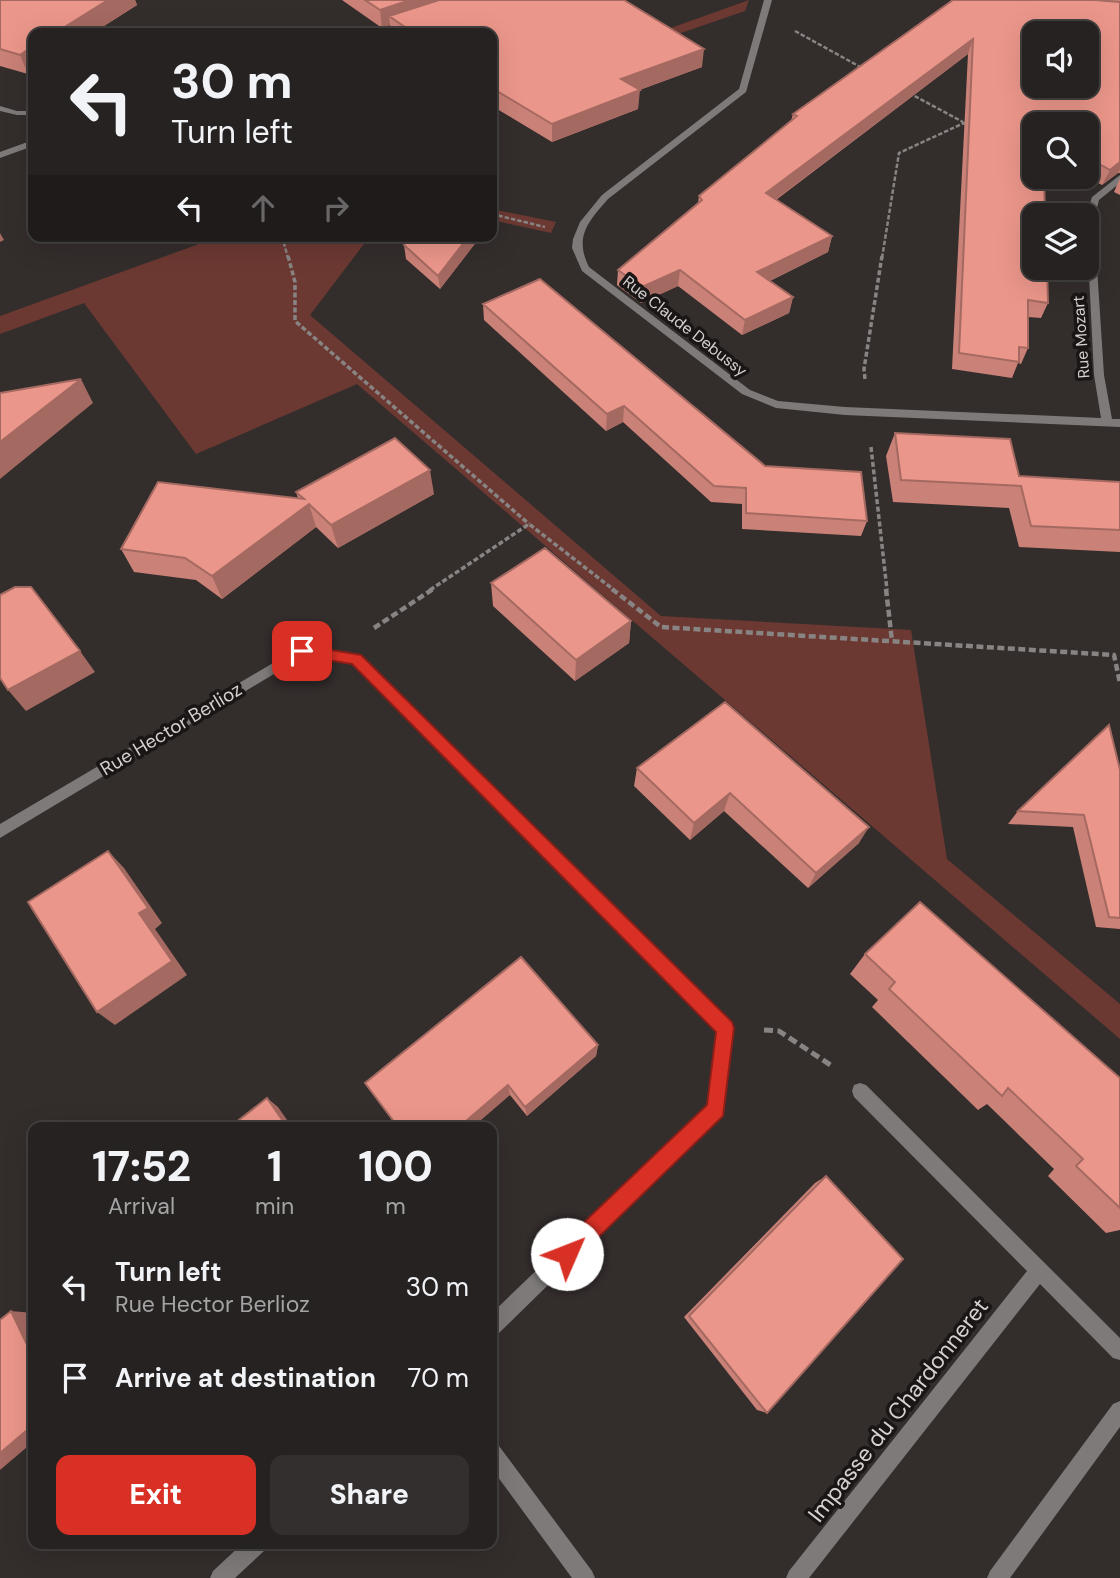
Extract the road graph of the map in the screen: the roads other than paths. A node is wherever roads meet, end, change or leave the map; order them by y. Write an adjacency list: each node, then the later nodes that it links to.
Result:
1 (768, 0): 9 (street, Rue Claude Debussy)
2 (416, 21): 3 (street)
3 (394, 28)
4 (0, 108): 5 (street)
5 (28, 113)
6 (28, 145): 7 (street)
7 (0, 155)
8 (1120, 178): 9 (street, Rue Mozart)
9 (1107, 422): 10 (street, Rue Claude Debussy)
10 (1120, 422)
11 (0, 832): 14 (street, Rue Hector Berlioz)
12 (860, 1091): 13 (street)
13 (1038, 1272): 15 (street); 21 (street, Impasse du Chardonneret)
14 (497, 1320)
15 (1120, 1351)
16 (1120, 1411): 22 (street)
17 (497, 1460): 20 (street)
18 (252, 1549): 19 (street)
19 (220, 1578)
20 (585, 1578)
21 (796, 1578)
22 (997, 1578)

